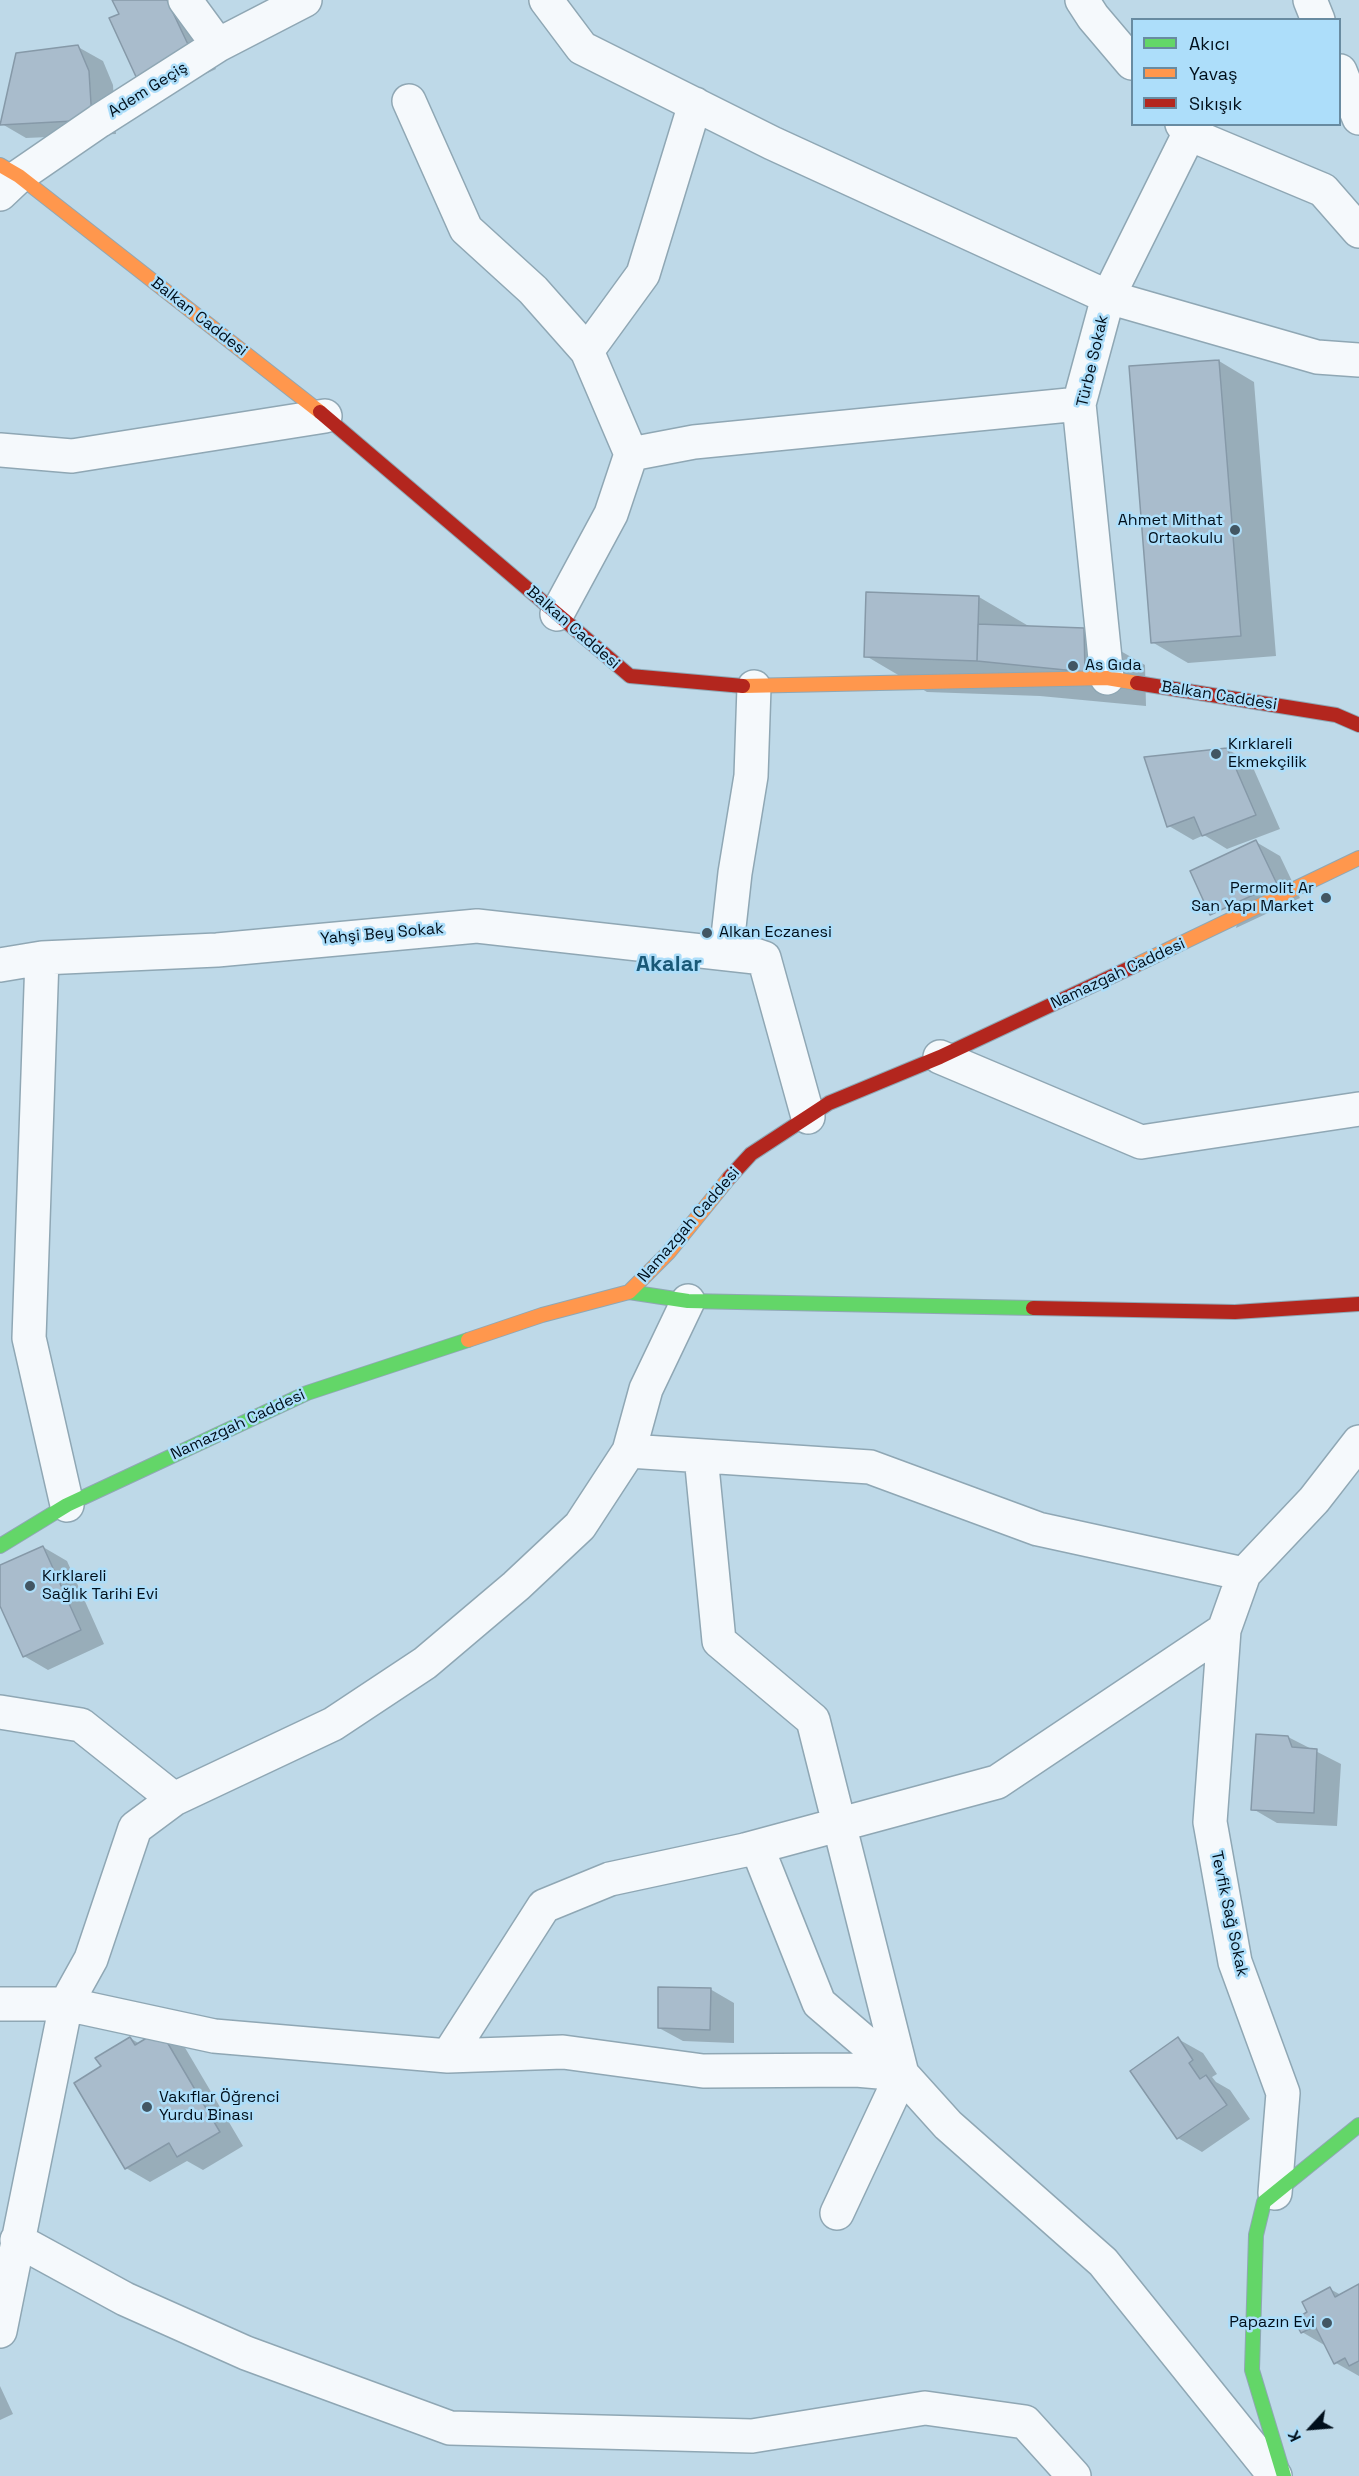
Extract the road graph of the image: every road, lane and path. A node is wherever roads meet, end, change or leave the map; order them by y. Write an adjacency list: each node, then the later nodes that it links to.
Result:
1 (185, 0): 7 (street)
2 (305, 0): 7 (street, Adem Geçiş)
3 (546, 0): 11 (street)
4 (1082, 0): 8 (street)
5 (1310, 0): 6 (street)
6 (1317, 18)
7 (218, 45): 14 (street, Adem Geçiş)
8 (1131, 62)
9 (1341, 73): 12 (street)
10 (409, 101): 17 (street)
11 (695, 104): 16 (street); 17 (street)
12 (1359, 118)
13 (1185, 129): 15 (street); 16 (street, Türbe Sokak)
14 (6, 178): 20 (street, Balkan Caddesi)
15 (1359, 231)
16 (1108, 297): 18 (street); 19 (street, Türbe Sokak)
17 (587, 351): 22 (street)
18 (1359, 360)
19 (1079, 404): 22 (street); 24 (street, Türbe Sokak)
20 (326, 416): 21 (street); 23 (street, Balkan Caddesi)
21 (0, 450)
22 (632, 454): 23 (street)
23 (557, 614): 25 (street, Balkan Caddesi)
24 (1107, 678): 25 (street, Balkan Caddesi); 26 (street, Balkan Caddesi)
25 (754, 687): 29 (street)
26 (1359, 725)
27 (1359, 858): 31 (street, Namazgah Caddesi)
28 (42, 958): 29 (street, Yahşi Bey Sokak); 30 (street, Yahşi Bey Sokak); 40 (street)
29 (764, 958): 33 (street)
30 (0, 965)
31 (940, 1057): 32 (street); 33 (street, Namazgah Caddesi)
32 (1359, 1109)
33 (808, 1117): 34 (street, Namazgah Caddesi)
34 (629, 1292): 35 (street); 40 (street, Namazgah Caddesi)
35 (688, 1301): 36 (street); 38 (street)
36 (1359, 1304)
37 (1359, 1442): 42 (street)
38 (628, 1452): 39 (street); 45 (street)
39 (701, 1456): 42 (street); 46 (street)
40 (66, 1504): 41 (street, Namazgah Caddesi)
41 (0, 1546)
42 (1244, 1574): 43 (street, Tevfik Sağ Sokak)
43 (1224, 1630): 46 (street); 53 (street, Tevfik Sağ Sokak)
44 (0, 1712): 45 (street)
45 (174, 1799): 49 (street)
46 (838, 1825): 47 (street); 51 (street)
47 (757, 1847): 50 (street); 51 (street)
48 (0, 2004): 49 (street)
49 (66, 2004): 50 (street); 55 (street)
50 (448, 2056): 51 (street)
51 (902, 2074): 54 (street); 58 (street)
52 (1359, 2125): 53 (street)
53 (1275, 2193): 59 (street)
54 (837, 2213)
55 (17, 2240): 56 (street); 57 (street)
56 (0, 2331)
57 (1074, 2476)
58 (1275, 2476)
59 (1284, 2476)

